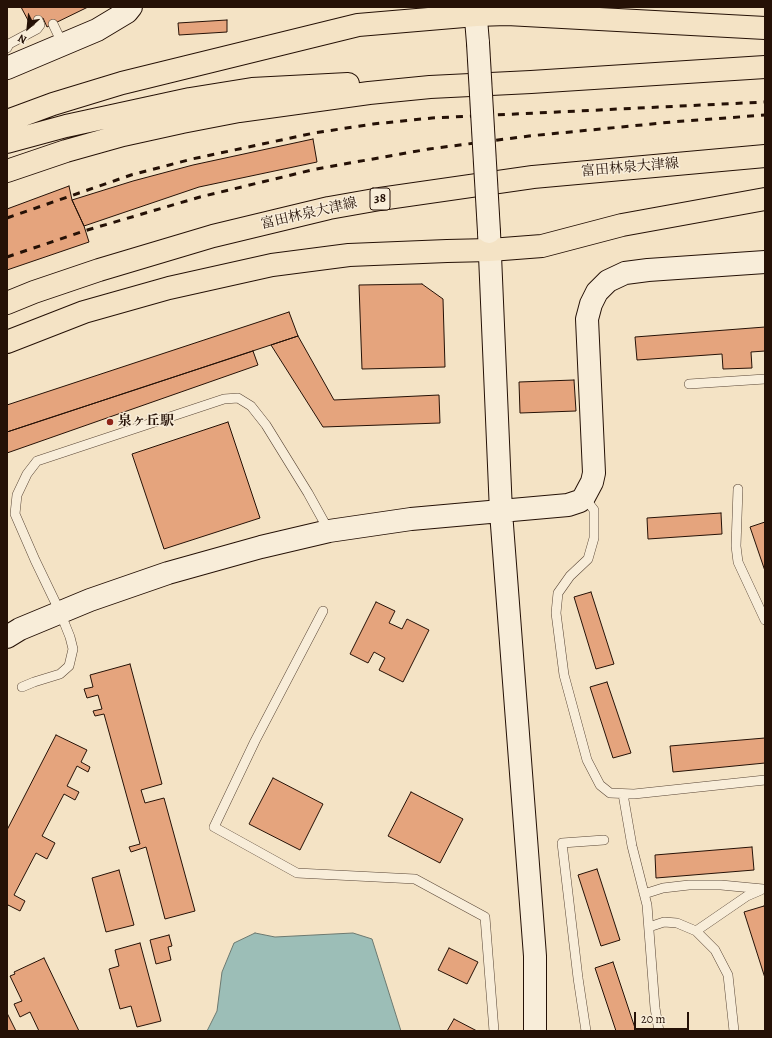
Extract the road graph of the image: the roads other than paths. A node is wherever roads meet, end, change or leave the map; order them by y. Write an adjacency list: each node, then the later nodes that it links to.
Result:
1 (131, 7): 6 (street)
2 (476, 11): 5 (main road); 10 (main road); 15 (street, bridge)
3 (38, 20): 7 (lane)
4 (53, 24): 6 (lane)
5 (765, 28)
6 (63, 44): 7 (street)
7 (7, 61)
8 (765, 67): 9 (main road)
9 (490, 84): 11 (main road); 13 (main road)
10 (7, 121)
11 (7, 142)
12 (765, 156): 17 (main road, 富田林泉大津線 / 38)
13 (7, 171)
14 (765, 199): 15 (main road)
15 (490, 241): 20 (main road); 25 (street)
16 (765, 262): 24 (street)
17 (34, 292): 18 (main road, 富田林泉大津線 / 38); 19 (main road, 38)
18 (7, 303)
19 (7, 308)
20 (7, 342)
21 (765, 379): 22 (lane)
22 (688, 384)
23 (738, 489): 29 (lane)
24 (584, 497): 25 (street); 33 (lane)
25 (501, 512): 26 (street); 40 (street)
26 (329, 531): 28 (street); 28 (lane)
27 (323, 611): 39 (lane)
28 (60, 612): 30 (street); 31 (lane)
29 (765, 620)
30 (7, 637)
31 (22, 687)
32 (765, 780): 33 (lane)
33 (623, 794): 36 (lane)
34 (604, 840): 41 (lane)
35 (764, 889): 36 (lane); 38 (lane)
36 (644, 894): 37 (lane)
37 (649, 927): 38 (lane); 42 (lane)
38 (696, 930): 43 (lane)
39 (494, 1031)
40 (535, 1031)
41 (586, 1031)
42 (659, 1031)
43 (734, 1031)

